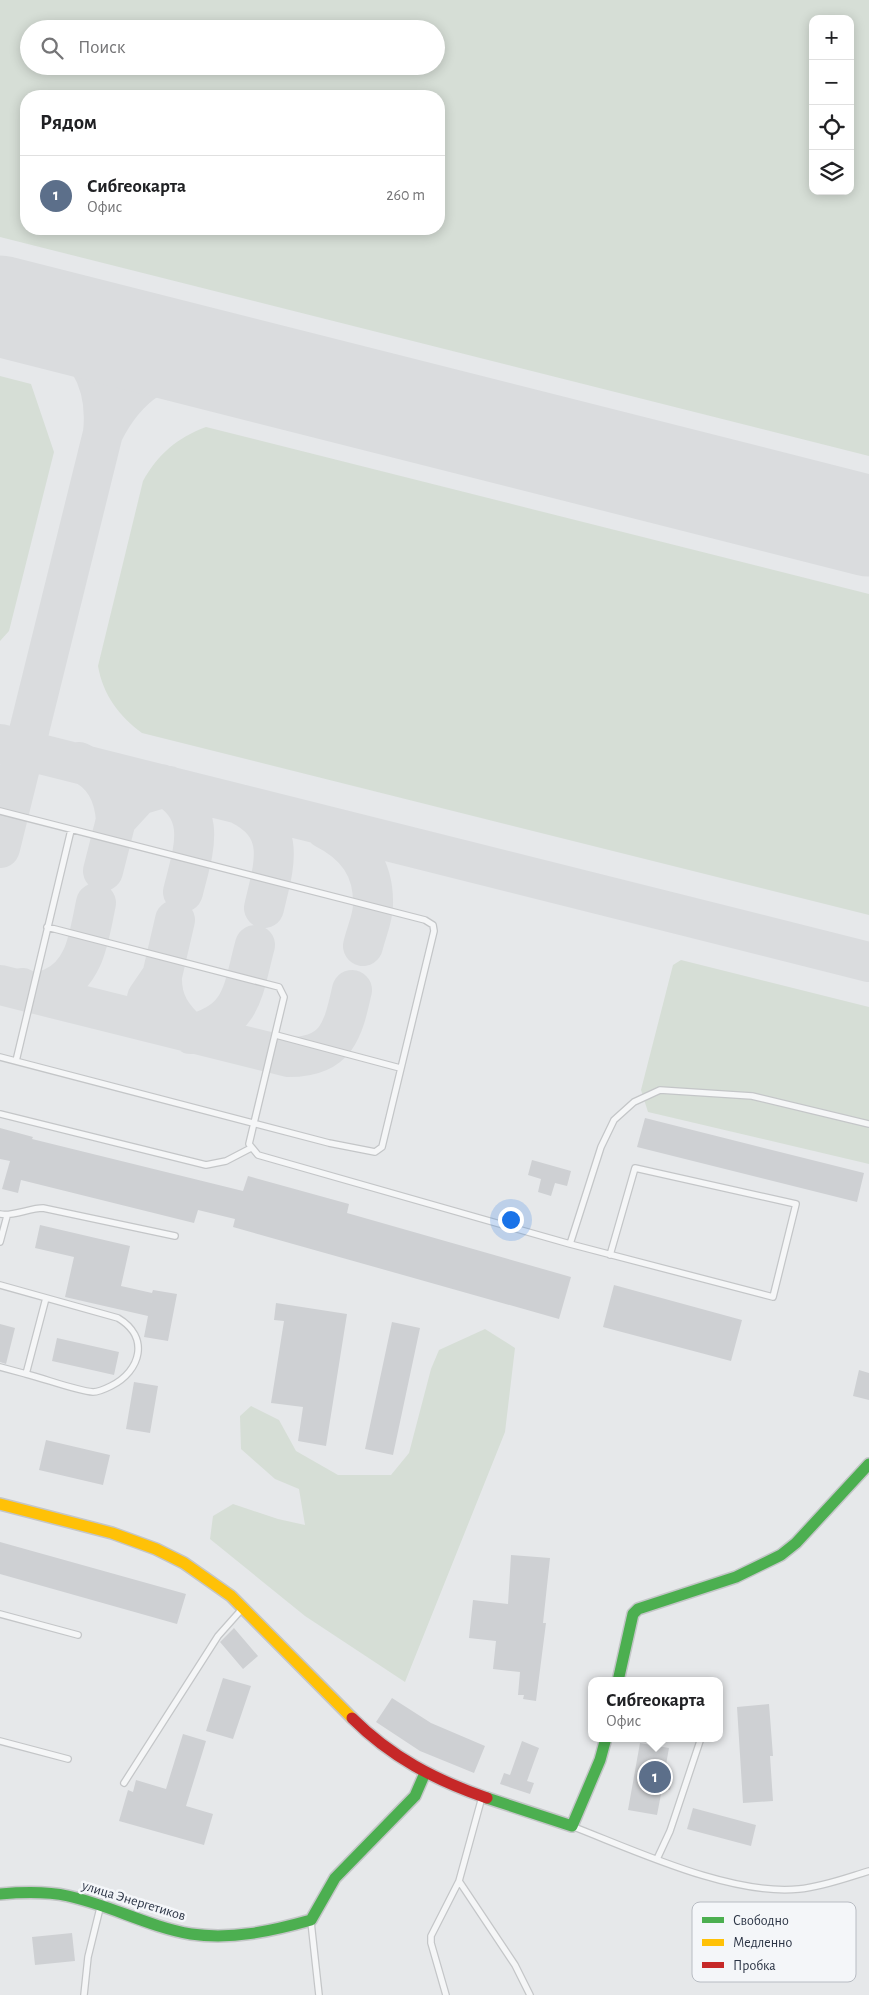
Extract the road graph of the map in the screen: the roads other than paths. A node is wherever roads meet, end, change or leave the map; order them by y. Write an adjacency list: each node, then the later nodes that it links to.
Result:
1 (0, 811): 2 (lane)
2 (71, 830): 3 (lane); 7 (lane)
3 (47, 927): 4 (lane); 6 (lane)
4 (276, 1035): 7 (lane); 9 (lane)
5 (0, 1057): 6 (lane)
6 (16, 1061): 9 (lane)
7 (400, 1068): 9 (lane)
8 (0, 1114): 11 (lane)
9 (253, 1124): 11 (lane)
10 (869, 1124): 16 (lane)
11 (251, 1148): 16 (lane)
12 (0, 1214): 13 (lane)
13 (7, 1216): 14 (lane); 15 (lane)
14 (175, 1236)
15 (0, 1242)
16 (570, 1244): 17 (lane)
17 (610, 1255): 17 (lane)
18 (0, 1285): 19 (lane)
19 (46, 1298): 21 (lane); 21 (lane)
20 (0, 1367): 21 (lane)
21 (26, 1374)
22 (869, 1464): 27 (street)
23 (0, 1504): 24 (street)
24 (243, 1609): 32 (street); 33 (lane)
25 (0, 1614): 26 (lane)
26 (78, 1635)
27 (619, 1677)
28 (0, 1741): 31 (lane)
29 (605, 1742): 35 (street)
30 (700, 1742): 36 (lane)
31 (68, 1759)
32 (425, 1774): 34 (street); 41 (street)
33 (124, 1783)
34 (482, 1794): 35 (street); 38 (lane)
35 (572, 1826): 36 (lane)
36 (657, 1859): 37 (lane)
37 (869, 1871)
38 (459, 1881): 44 (lane); 45 (lane)
39 (0, 1894): 40 (street, улица Энергетиков)
40 (100, 1906): 41 (street, улица Энергетиков); 42 (lane)
41 (311, 1920): 43 (lane)
42 (84, 1995)
43 (319, 1995)
44 (446, 1995)
45 (530, 1995)

